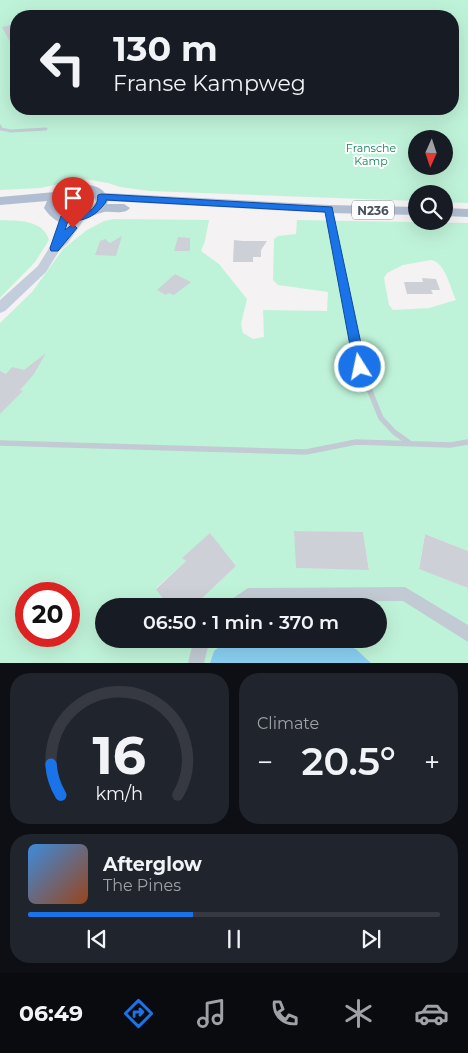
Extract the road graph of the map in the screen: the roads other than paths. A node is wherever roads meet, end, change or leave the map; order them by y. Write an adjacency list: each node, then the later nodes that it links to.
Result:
1 (0, 126): 2 (lane)
2 (46, 129)
3 (56, 196): 4 (main road, N236); 5 (main road, N236); 7 (main road)
4 (101, 197): 8 (main road, N236); 9 (main road)
5 (0, 201)
6 (0, 206): 7 (main road)
7 (50, 209): 13 (main road)
8 (329, 209): 9 (main road, N236); 10 (main road, N236); 17 (lane)
9 (95, 211): 14 (main road, N236)
10 (408, 211)
11 (453, 212): 12 (main road)
12 (468, 213)
13 (64, 218): 14 (main road, N236); 15 (main road)
14 (79, 218): 15 (main road)
15 (55, 248): 16 (main road)
16 (0, 308)
17 (408, 442): 18 (lane); 19 (lane)
18 (468, 442)
19 (0, 444)
20 (244, 598): 21 (street)
21 (468, 634)
22 (200, 648): 23 (street)
23 (196, 663)

